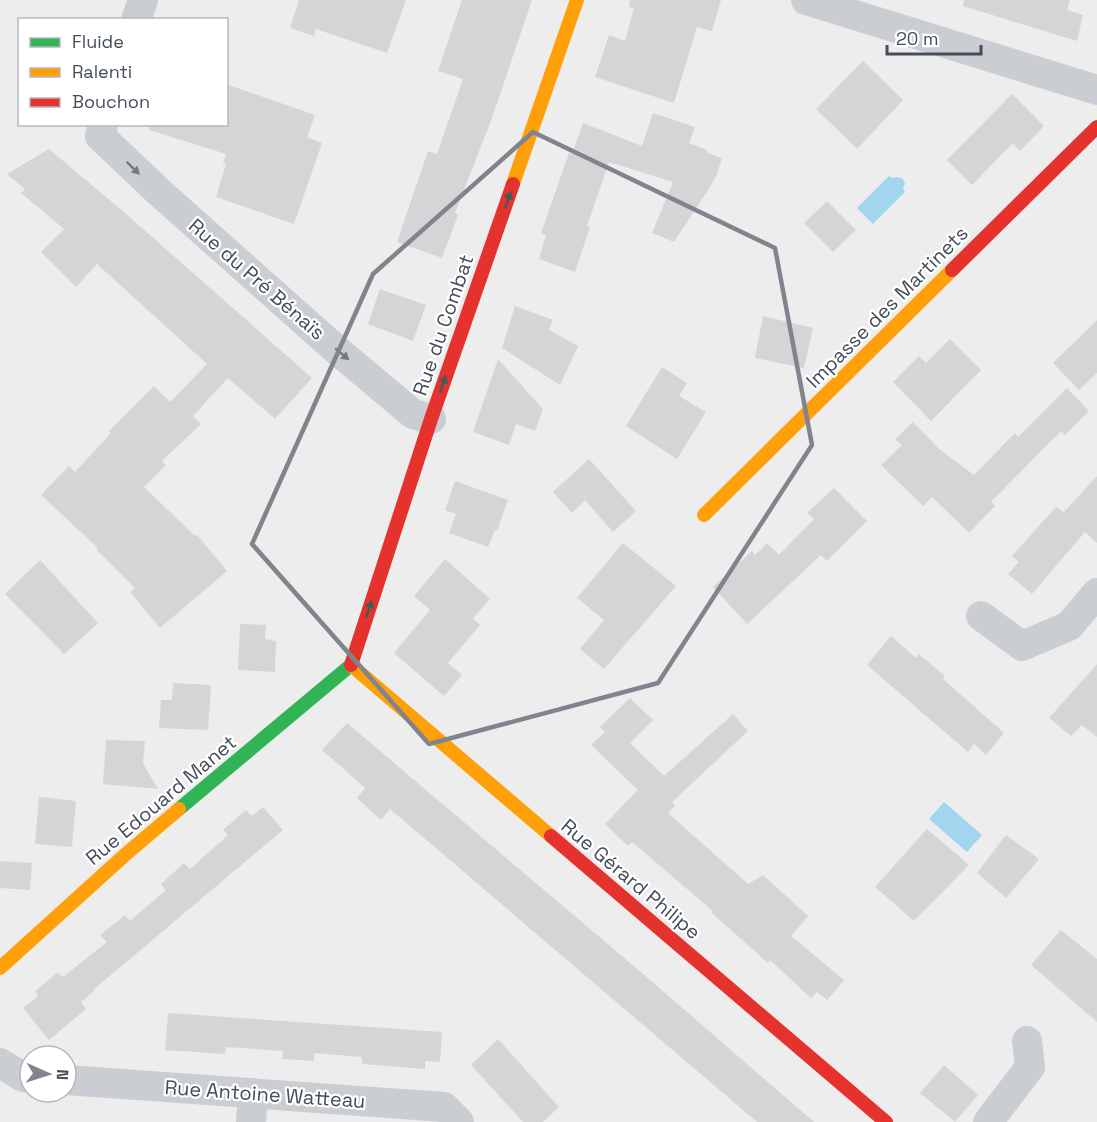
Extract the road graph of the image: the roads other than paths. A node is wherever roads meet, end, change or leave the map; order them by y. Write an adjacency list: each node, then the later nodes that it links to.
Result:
1 (143, 0): 4 (street)
2 (577, 0): 8 (street, Rue du Combat, one-way to 2)
3 (806, 0): 5 (street)
4 (137, 18)
5 (1097, 90)
6 (102, 126): 8 (street, Rue du Pré Bénaïs, one-way to 8)
7 (1097, 127): 9 (street, Impasse des Martinets)
8 (431, 419): 12 (street, Rue du Combat, one-way to 8)
9 (704, 515)
10 (1097, 593): 11 (street)
11 (981, 616)
12 (351, 665): 13 (street, Rue Edouard Manet); 20 (street, Rue Gérard Philipe)
13 (0, 968)
14 (1027, 1041): 21 (street)
15 (0, 1063): 16 (street)
16 (18, 1074)
17 (78, 1082): 18 (street, Rue Antoine Watteau)
18 (252, 1108): 19 (street, Rue Antoine Watteau)
19 (459, 1122)
20 (886, 1122)
21 (988, 1122)

